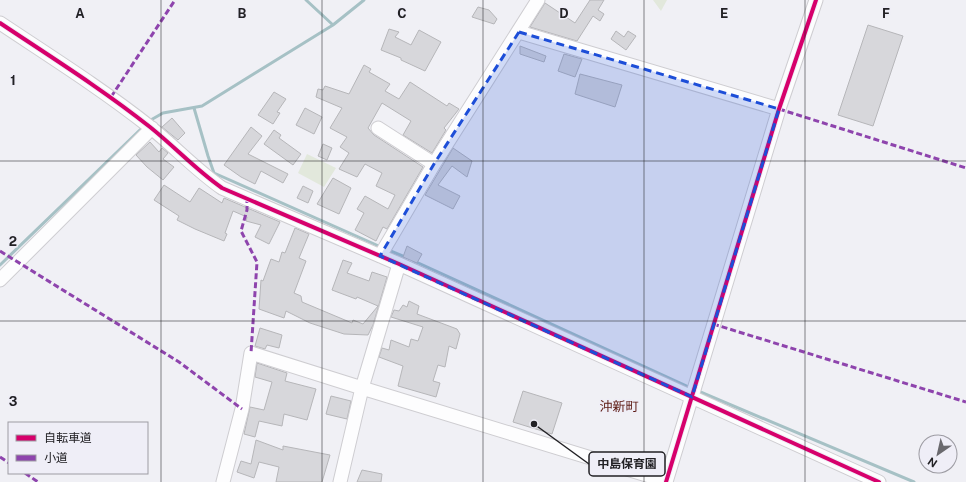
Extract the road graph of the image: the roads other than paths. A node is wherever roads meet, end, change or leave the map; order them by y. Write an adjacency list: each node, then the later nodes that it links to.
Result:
1 (538, 0): 4 (street)
2 (816, 0): 5 (street)
3 (0, 23): 6 (street)
4 (519, 32): 5 (street); 8 (street)
5 (779, 109): 13 (street)
6 (152, 128): 9 (street); 11 (street)
7 (378, 128): 8 (street)
8 (434, 164): 9 (street)
9 (380, 256): 10 (street)
10 (399, 264): 12 (street); 13 (street)
11 (0, 280)
12 (362, 388): 14 (street); 15 (street); 16 (street)
13 (692, 397): 16 (street); 17 (street)
14 (223, 482)
15 (340, 482)
16 (666, 482)
17 (879, 482)

